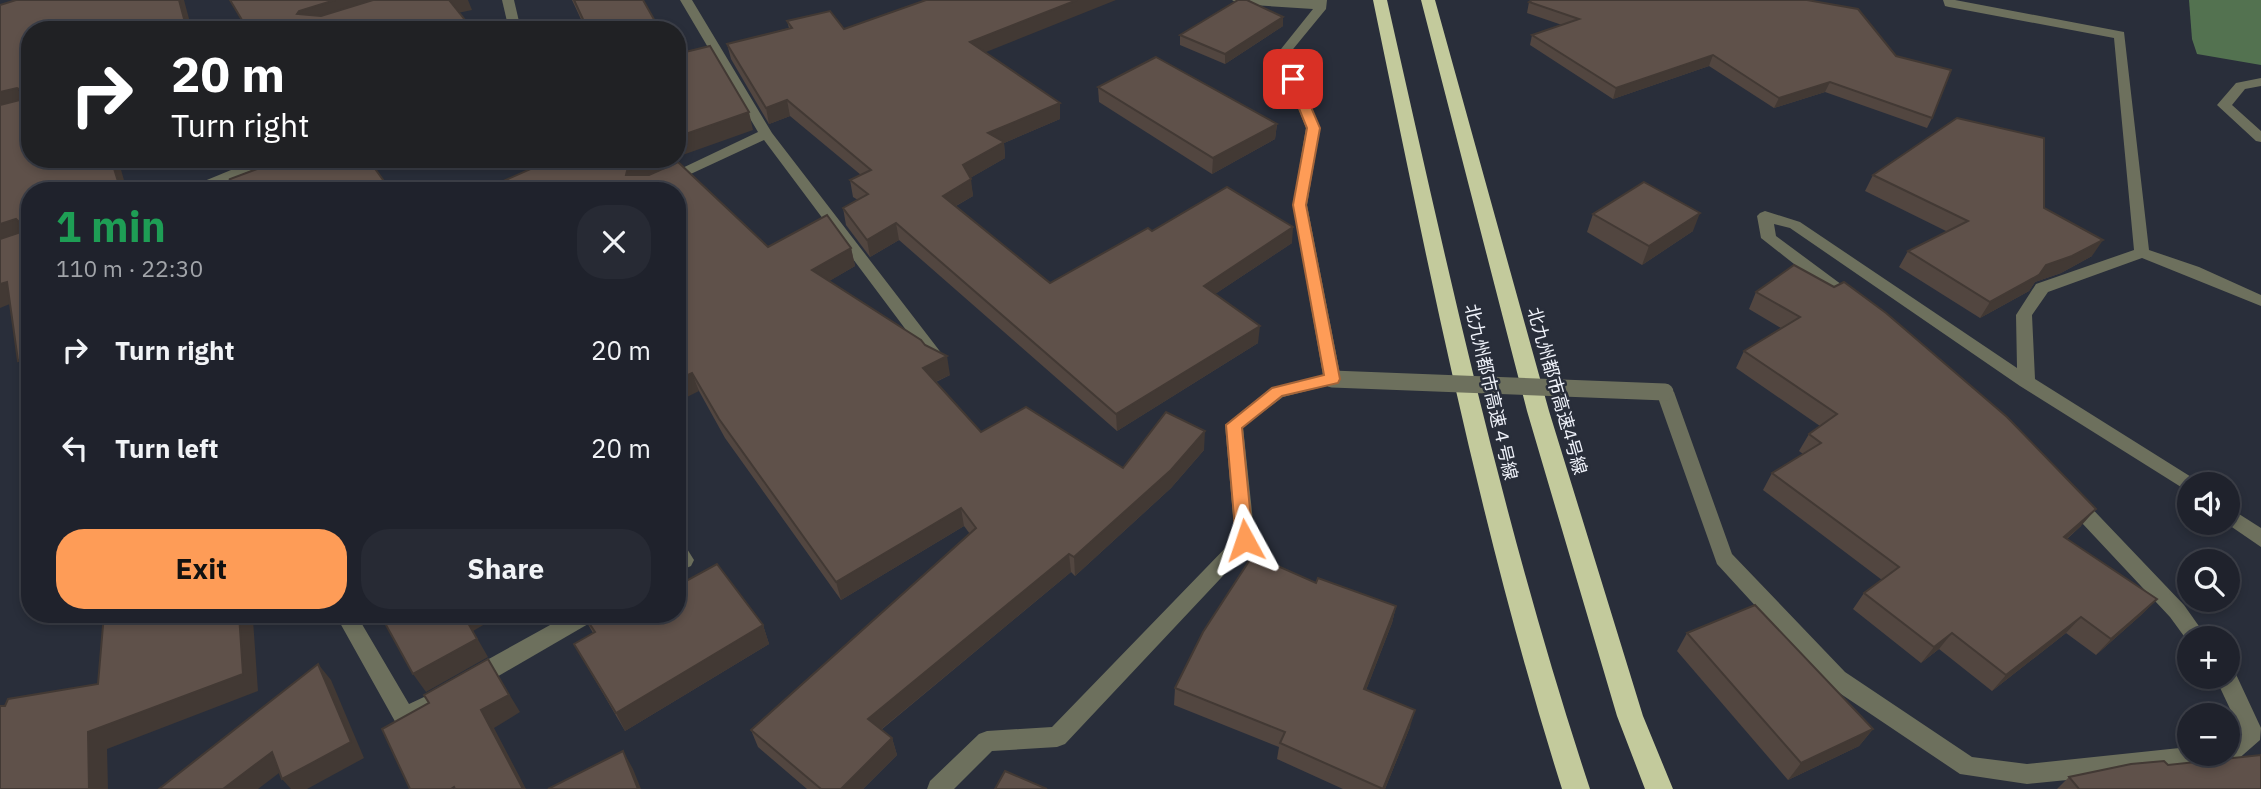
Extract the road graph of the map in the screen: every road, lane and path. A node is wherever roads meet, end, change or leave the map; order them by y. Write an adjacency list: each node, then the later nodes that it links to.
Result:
1 (508, 0): 8 (street)
2 (686, 0): 10 (street)
3 (1238, 0): 7 (street)
4 (1380, 0): 34 (highway, 北九州都市高速４号線)
5 (1427, 0): 35 (highway, 北九州都市高速4号線)
6 (1949, 0): 15 (street)
7 (1322, 3): 19 (street)
8 (513, 21)
9 (2261, 82): 11 (street)
10 (766, 134): 14 (street); 18 (street)
11 (2261, 138)
12 (248, 168): 13 (street)
13 (211, 182)
14 (661, 182)
15 (2142, 253): 16 (street); 20 (street)
16 (2261, 300)
17 (1863, 309): 20 (street)
18 (936, 358)
19 (1332, 379): 32 (street, bridge); 33 (street)
20 (2026, 382): 21 (street)
21 (2177, 477)
22 (2058, 485): 27 (street)
23 (2240, 523): 24 (street)
24 (2261, 539)
25 (350, 623): 29 (street)
26 (572, 623): 28 (street)
27 (2188, 626)
28 (462, 685)
29 (440, 698)
30 (2240, 707): 31 (street)
31 (2240, 743)
32 (2177, 759)
33 (938, 789)
34 (1576, 789)
35 (1659, 789)

